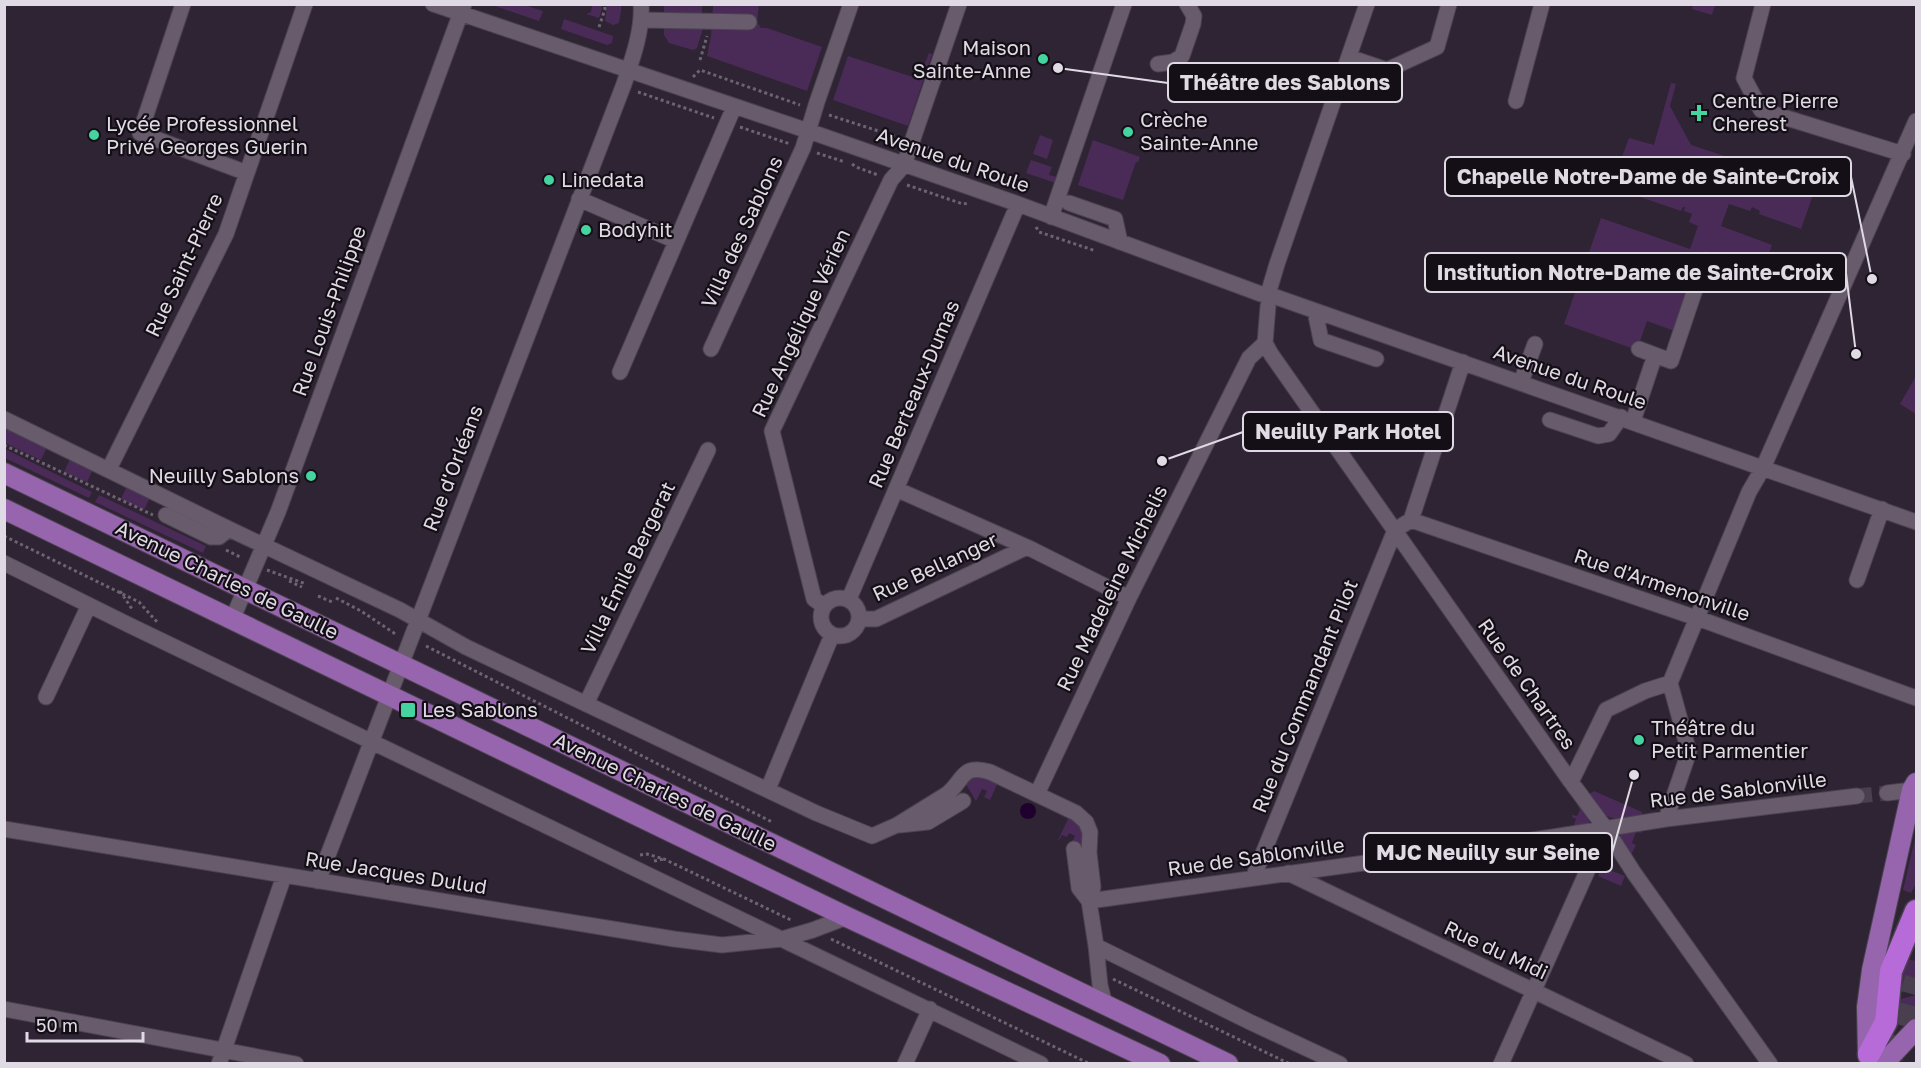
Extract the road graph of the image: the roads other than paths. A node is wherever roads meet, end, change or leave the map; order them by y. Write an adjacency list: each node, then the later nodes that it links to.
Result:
1 (183, 4): 24 (street)
2 (305, 4): 24 (street, Rue Saint-Pierre)
3 (433, 4): 12 (street, Avenue du Roule)
4 (851, 4): 21 (street, Villa des Sablons)
5 (959, 4): 23 (street)
6 (1124, 4): 28 (street)
7 (1187, 4): 16 (street)
8 (1449, 4): 15 (street)
9 (1542, 4): 18 (street)
10 (1763, 4): 22 (street)
11 (1362, 6): 15 (street)
12 (462, 9): 17 (street, Avenue du Roule); 58 (street, Rue Louis-Philippe)
13 (642, 9): 14 (street); 17 (street, Rue d'Orléans)
14 (749, 22)
15 (1349, 57): 32 (street)
16 (1158, 64)
17 (628, 71): 19 (street, Avenue du Roule); 25 (street, Rue d'Orléans)
18 (1516, 100)
19 (734, 107): 21 (street, Avenue du Roule); 29 (street)
20 (1917, 121): 22 (street)
21 (809, 133): 23 (street, Avenue du Roule); 36 (street, Villa des Sablons)
22 (1903, 154): 47 (street)
23 (904, 165): 27 (street, Avenue du Roule); 66 (street, Rue Angélique Vérien)
24 (247, 173): 48 (street, Rue Saint-Pierre)
25 (579, 198): 29 (street); 70 (street, Rue d'Orléans)
26 (1069, 203): 30 (street)
27 (1015, 210): 28 (street, Avenue du Roule); 50 (street, Rue Berteaux-Dumas)
28 (1051, 217): 30 (street, Avenue du Roule)
29 (676, 241): 41 (street)
30 (1120, 242): 32 (street, Avenue du Roule)
31 (1705, 260): 38 (street)
32 (1269, 297): 33 (street, Avenue du Roule); 34 (street)
33 (1315, 311): 39 (street); 40 (street, Avenue du Roule)
34 (1265, 343): 57 (street, Rue de Chartres); 63 (street, Rue Madeleine Michelis)
35 (1535, 344): 42 (street)
36 (711, 349)
37 (1639, 349): 38 (street)
38 (1655, 355): 44 (street)
39 (1376, 358)
40 (1463, 362): 42 (street, Avenue du Roule); 54 (street)
41 (620, 372)
42 (1521, 382): 44 (street, Avenue du Roule)
43 (4, 419): 48 (street)
44 (1627, 419): 45 (street); 47 (street, Avenue du Roule)
45 (1550, 420)
46 (708, 450): 77 (street, Villa Émile Bergerat)
47 (1763, 468): 52 (street, Avenue du Roule); 68 (street)
48 (109, 469): 56 (street)
49 (4, 473): 62 (main road, Avenue Charles de Gaulle)
50 (896, 489): 59 (street); 64 (street, Rue Berteaux-Dumas)
51 (4, 509): 69 (main road, Avenue Charles de Gaulle)
52 (1882, 510): 55 (street, Avenue du Roule); 61 (street)
53 (162, 517): 56 (street)
54 (1411, 520): 57 (street); 68 (street, Rue d'Armenonville)
55 (1917, 522)
56 (230, 529): 58 (street)
57 (1395, 530): 79 (street, Rue de Chartres); 93 (street, Rue du Commandant Pilot)
58 (264, 545): 62 (street, Rue Louis-Philippe); 70 (street)
59 (1027, 547): 63 (street); 67 (street, Rue Bellanger)
60 (4, 563): 65 (street)
61 (1857, 580)
62 (246, 590): 69 (street, Rue Louis-Philippe); 72 (main road, Avenue Charles de Gaulle)
63 (1129, 598): 83 (street, Rue Madeleine Michelis)
64 (849, 599): 66 (street); 67 (street)
65 (89, 605): 75 (street); 78 (street)
66 (824, 606): 71 (street)
67 (860, 619): 71 (street)
68 (1697, 619): 73 (street); 76 (street, Rue d'Armenonville)
69 (232, 620): 74 (main road, Avenue Charles de Gaulle)
70 (418, 620): 72 (street, Rue d'Orléans); 77 (street)
71 (832, 635): 81 (street)
72 (401, 664): 74 (street, Rue d'Orléans); 101 (main road, Avenue Charles de Gaulle)
73 (1670, 683): 79 (street); 86 (street)
74 (389, 694): 78 (street, Rue d'Orléans); 97 (main road, Avenue Charles de Gaulle)
75 (46, 698)
76 (1917, 698)
77 (586, 704): 81 (street)
78 (372, 742): 94 (street, Rue d'Orléans); 98 (street)
79 (1571, 782): 89 (street, Rue de Chartres)
80 (1914, 786): 82 (street); 106 (main road)
81 (768, 789): 87 (street)
82 (1887, 793)
83 (1037, 794): 87 (street); 95 (street)
84 (1857, 796): 86 (street, Rue de Sablonville)
85 (963, 801): 87 (street)
86 (1666, 819): 89 (street, Rue de Sablonville)
87 (897, 825)
88 (4, 829): 92 (street, Rue Jacques Dulud)
89 (1606, 829): 91 (street, Rue de Sablonville); 100 (street); 115 (street, Rue de Chartres)
90 (1074, 849): 95 (street)
91 (1288, 873): 93 (street, Rue de Sablonville); 100 (street, Rue du Midi)
92 (284, 876): 94 (street, Rue Jacques Dulud); 105 (street)
93 (1253, 878): 95 (street, Rue de Sablonville)
94 (318, 881): 98 (street, Rue Jacques Dulud)
95 (1089, 901): 99 (street)
96 (1917, 911): 106 (highway)
97 (847, 917): 98 (street, Rue Jacques Dulud); 110 (main road, Avenue Charles de Gaulle)
98 (782, 939): 103 (street)
99 (1096, 946): 101 (street); 112 (street)
100 (1533, 991): 113 (street); 114 (street, Rue du Midi)
101 (1105, 1005): 111 (main road, Avenue Charles de Gaulle)
102 (4, 1009): 105 (street)
103 (930, 1009): 108 (street); 109 (street)
104 (1917, 1029): 106 (main road)
105 (221, 1057): 107 (street)
106 (1873, 1060)
107 (296, 1064)
108 (905, 1064)
109 (1041, 1064)
110 (1160, 1064)
111 (1228, 1064)
112 (1340, 1064)
113 (1501, 1064)
114 (1686, 1064)
115 (1770, 1064)

